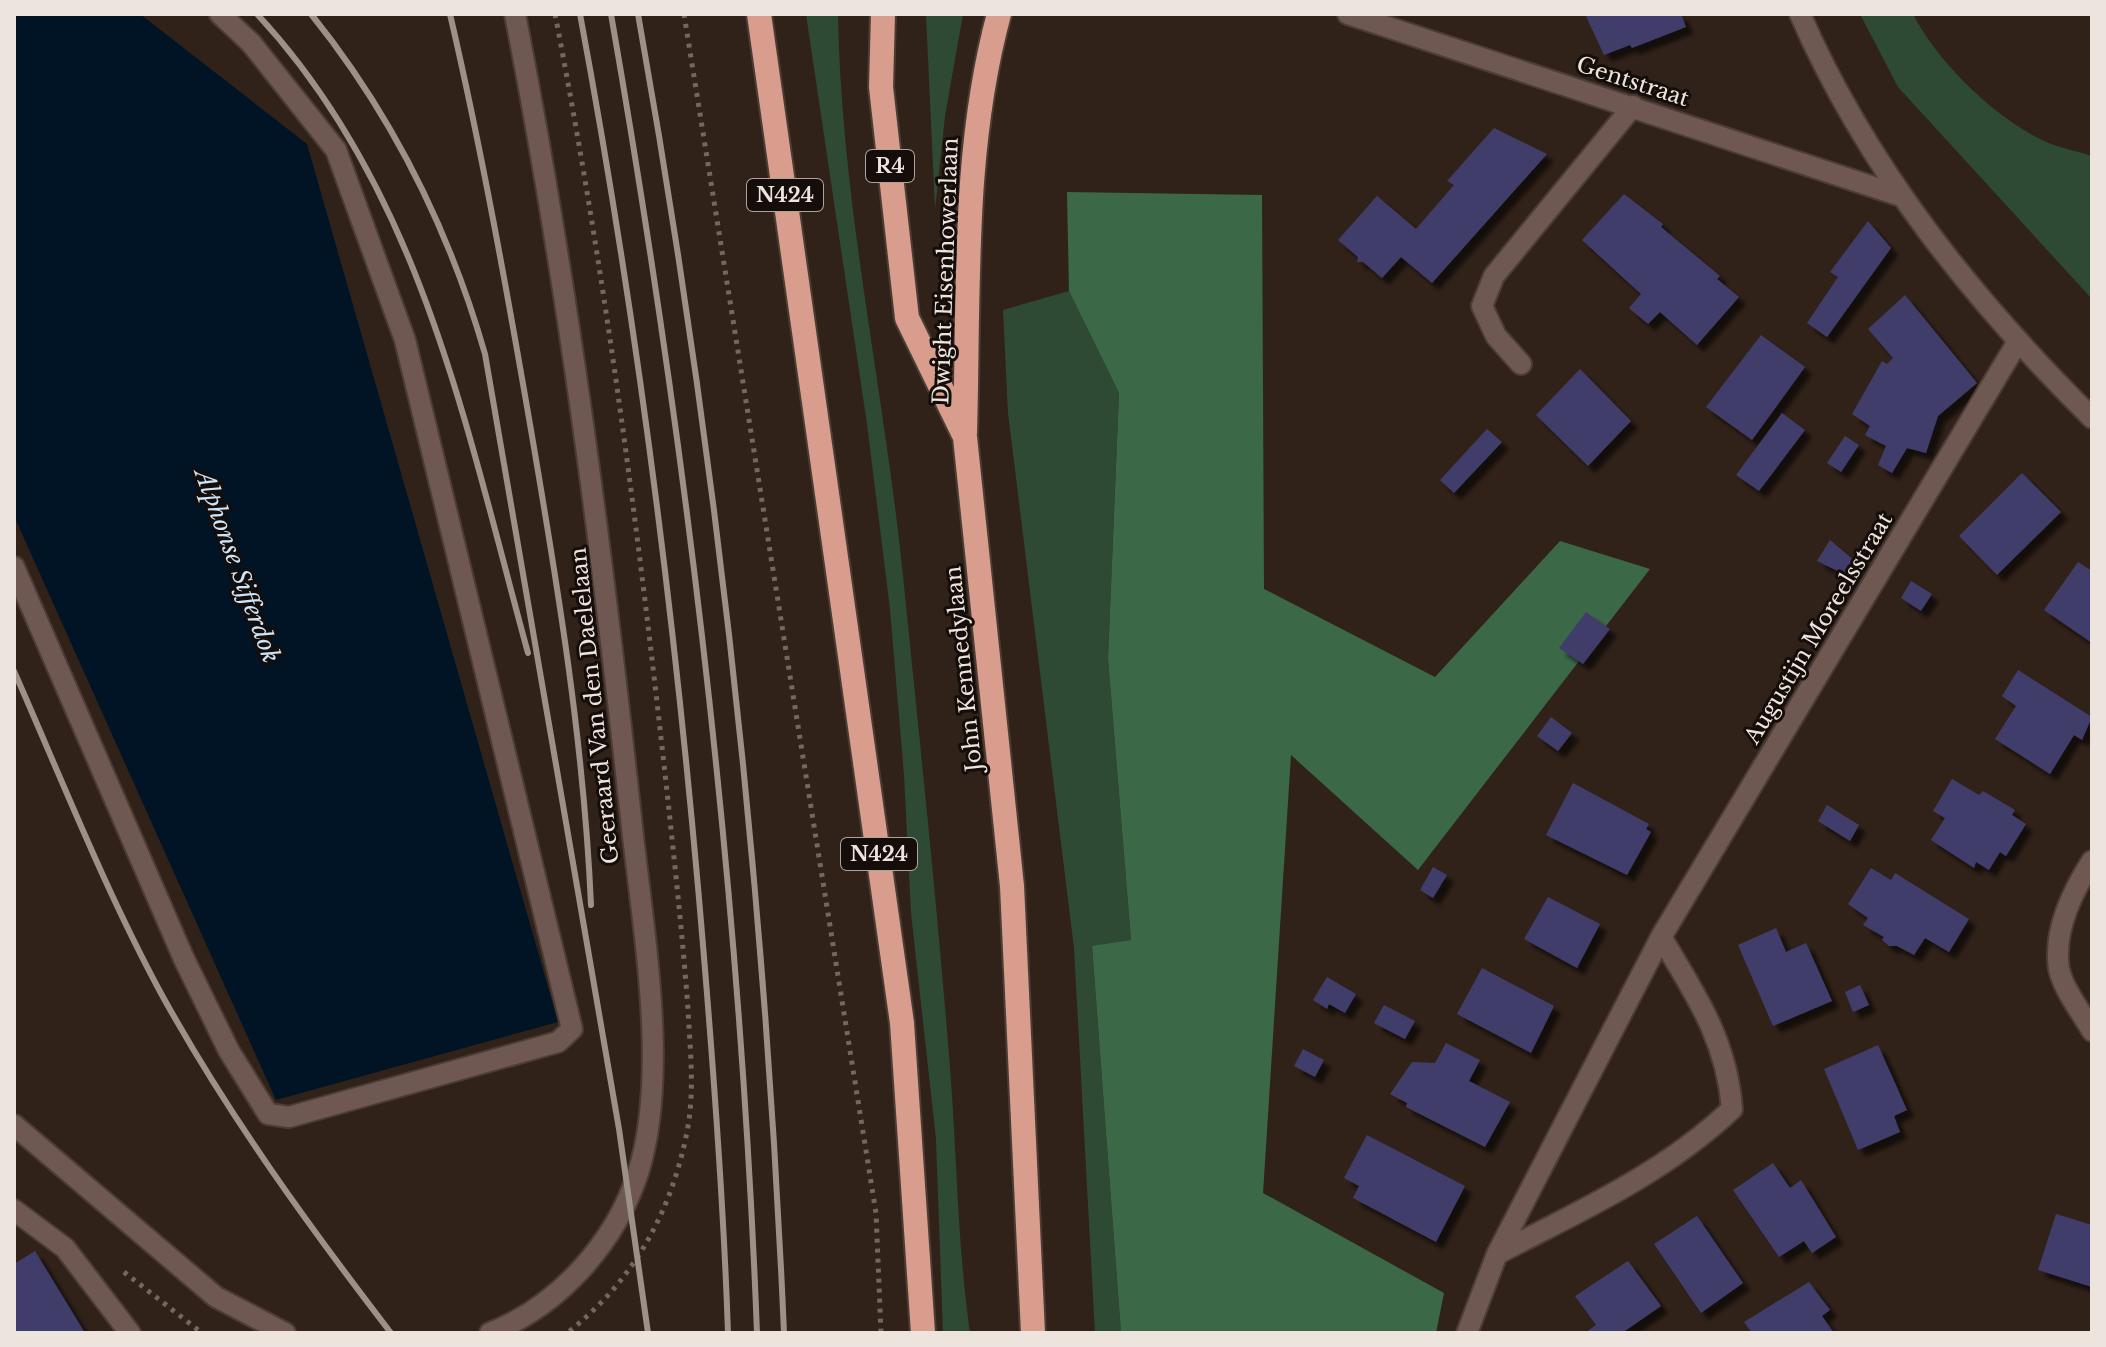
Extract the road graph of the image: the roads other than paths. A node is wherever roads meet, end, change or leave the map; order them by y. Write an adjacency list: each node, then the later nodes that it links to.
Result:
1 (220, 14): 14 (street)
2 (515, 14): 23 (street, Geeraard Van den Daelelaan)
3 (759, 14): 24 (highway, N424)
4 (883, 14): 13 (highway, John Kennedylaan / R4)
5 (999, 14): 13 (highway, Dwight Eisenhowerlaan)
6 (1348, 14): 8 (street, Gentstraat)
7 (1800, 14): 9 (street)
8 (1633, 106): 9 (street, Gentstraat); 11 (street)
9 (1901, 196): 10 (street)
10 (2017, 343): 12 (street); 16 (street, Augustijn Moreelsstraat)
11 (1521, 364)
12 (2092, 418)
13 (965, 437): 25 (highway, John Kennedylaan)
14 (14, 567)
15 (2092, 861): 17 (street)
16 (1661, 937): 20 (street, Augustijn Moreelsstraat); 20 (street)
17 (2092, 1031)
18 (14, 1125): 22 (street)
19 (14, 1210): 21 (street)
20 (1497, 1254): 26 (street, Augustijn Moreelsstraat)
21 (130, 1333)
22 (285, 1333)
23 (490, 1333)
24 (923, 1333)
25 (1033, 1333)
26 (1467, 1333)

